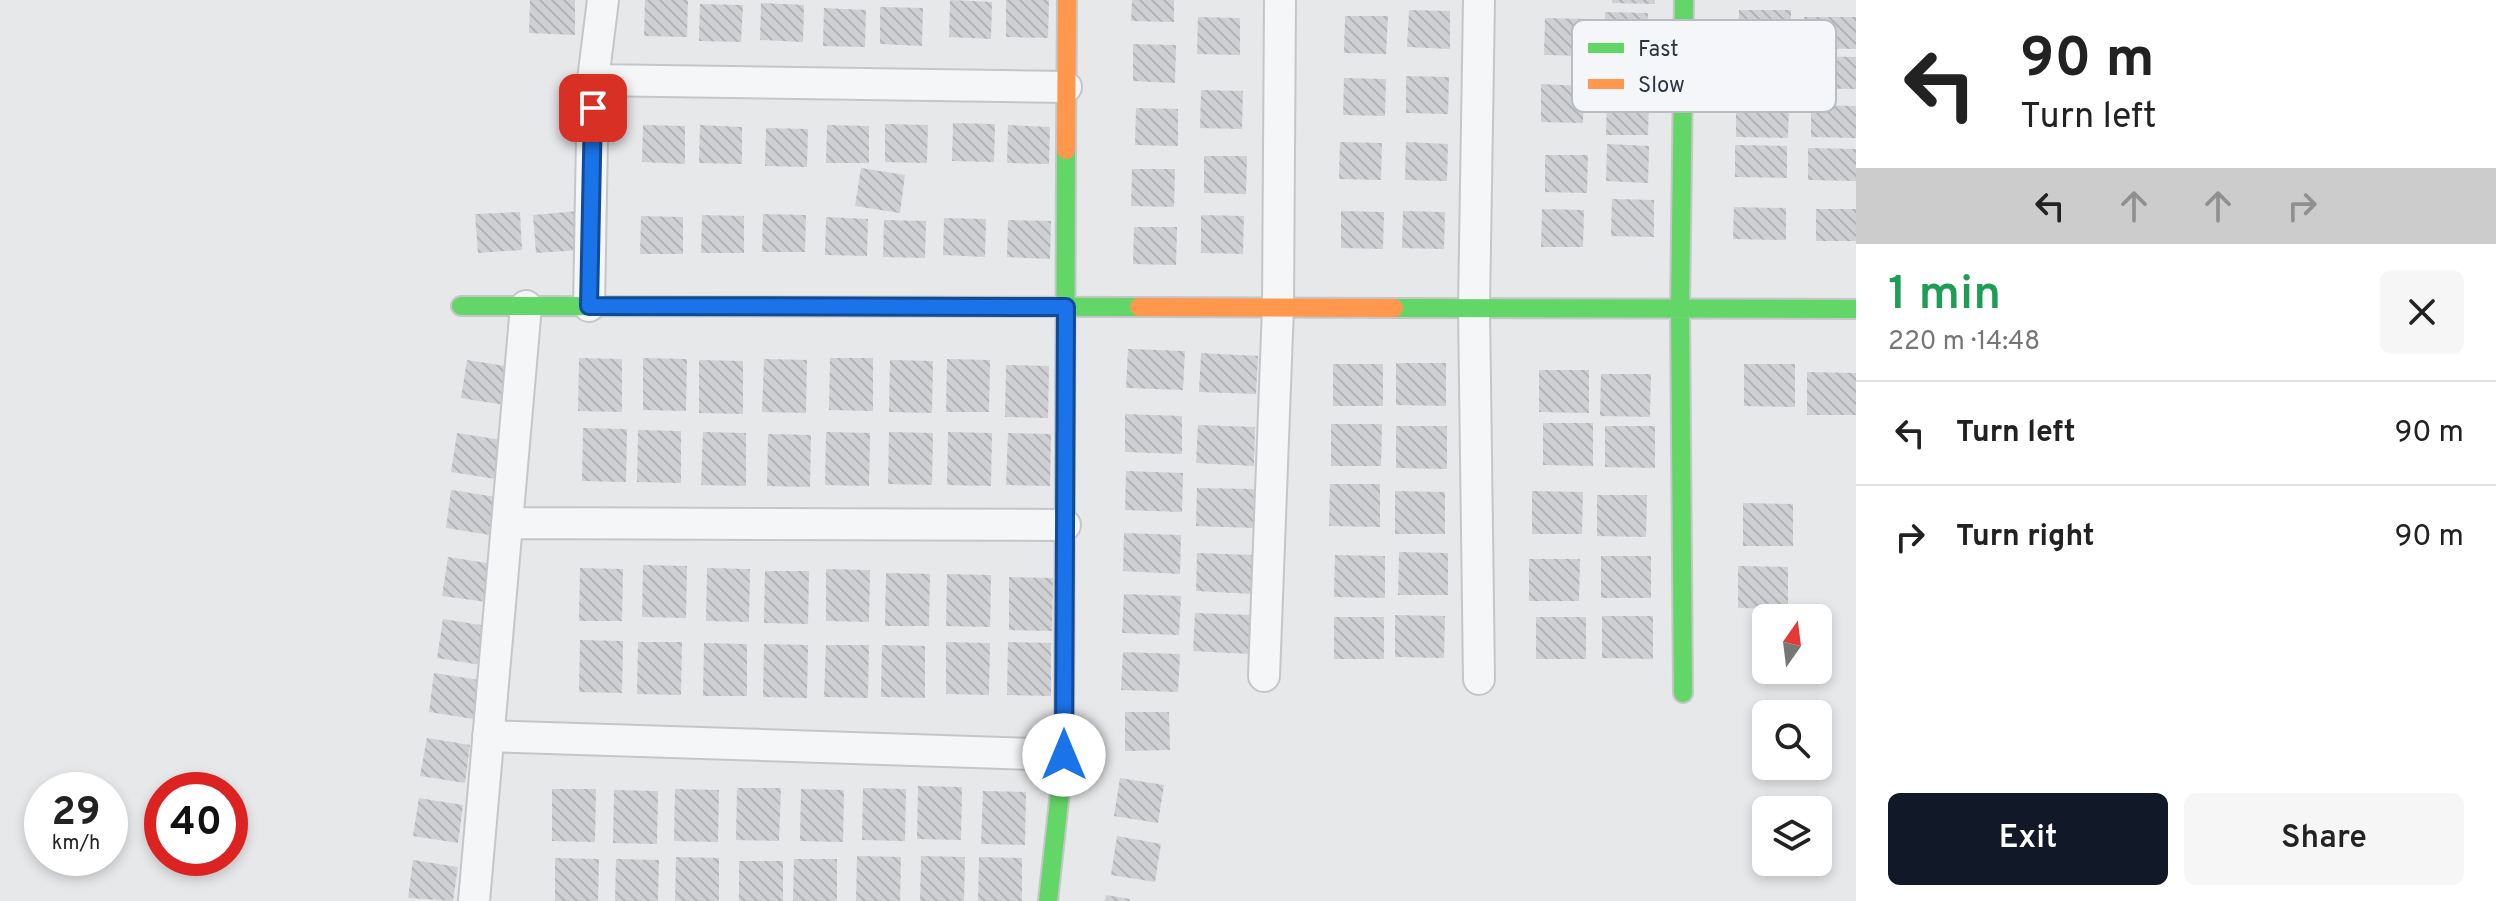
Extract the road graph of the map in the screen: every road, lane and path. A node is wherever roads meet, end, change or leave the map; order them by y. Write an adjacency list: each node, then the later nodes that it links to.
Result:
1 (603, 0): 7 (street)
2 (1067, 0): 8 (street)
3 (1280, 0): 14 (street)
4 (1479, 0): 15 (street)
5 (1684, 0): 6 (street)
6 (1684, 20)
7 (593, 80): 8 (street); 12 (street)
8 (1066, 87): 13 (street)
9 (1683, 112): 16 (street)
10 (461, 306): 11 (street)
11 (526, 306): 12 (street); 18 (street)
12 (589, 306): 13 (street)
13 (1066, 307): 14 (street); 19 (street)
14 (1278, 307): 15 (street); 20 (street)
15 (1474, 308): 16 (street); 21 (street)
16 (1680, 309): 17 (street); 22 (street)
17 (1856, 309)
18 (507, 523): 19 (street); 23 (street)
19 (1065, 525): 24 (street)
20 (1264, 676)
21 (1479, 679)
22 (1683, 693)
23 (488, 736): 24 (street); 25 (street)
24 (1064, 755): 26 (street)
25 (474, 901)
26 (1048, 901)

